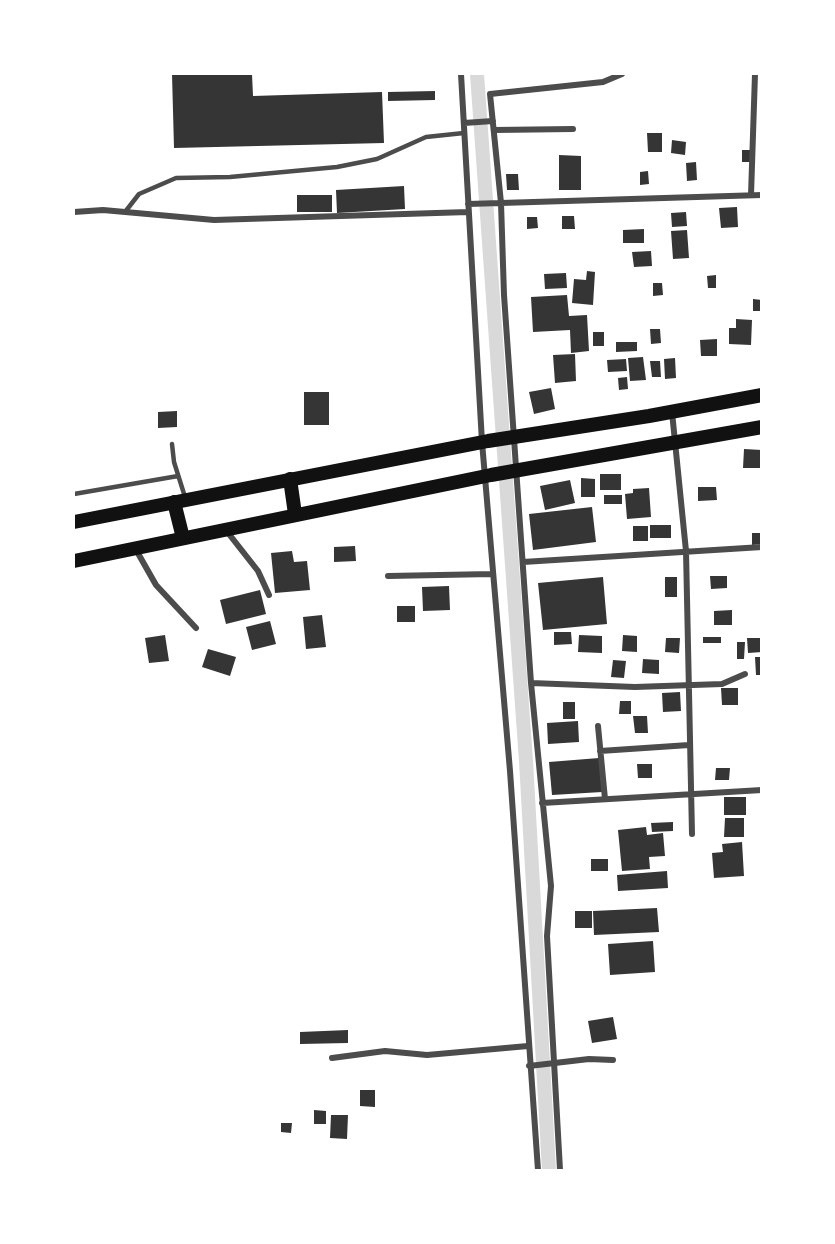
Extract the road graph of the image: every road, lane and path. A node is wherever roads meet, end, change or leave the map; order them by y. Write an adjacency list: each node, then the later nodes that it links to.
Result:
1 (461, 74): 5 (street)
2 (622, 74): 4 (street)
3 (755, 74): 9 (street)
4 (493, 121): 5 (street); 7 (street)
5 (466, 122): 8 (street)
6 (573, 129): 7 (street)
7 (494, 130): 11 (street)
8 (464, 133): 12 (street); 14 (lane)
9 (751, 195): 10 (street); 11 (street)
10 (762, 195)
11 (497, 203): 12 (street); 19 (street)
12 (470, 204): 15 (street)
13 (74, 212): 14 (street)
14 (125, 212): 15 (street)
15 (468, 212): 20 (street)
16 (762, 395): 17 (main road)
17 (672, 412): 19 (main road); 21 (street)
18 (762, 427): 21 (main road)
19 (511, 437): 20 (main road); 23 (street)
20 (485, 442): 25 (street); 26 (main road)
21 (675, 443): 23 (main road); 35 (street)
22 (172, 444): 24 (lane)
23 (512, 471): 25 (main road); 37 (street)
24 (178, 476): 27 (lane); 28 (lane)
25 (488, 476): 29 (main road); 38 (street)
26 (290, 479): 28 (main road); 29 (main road)
27 (74, 494)
28 (180, 501): 30 (main road); 32 (main road)
29 (295, 514): 31 (main road)
30 (74, 522)
31 (225, 529): 32 (main road); 40 (street)
32 (183, 538): 34 (main road)
33 (762, 547): 35 (street)
34 (135, 548): 36 (main road); 41 (street)
35 (686, 551): 37 (street); 44 (street)
36 (74, 561)
37 (523, 562): 43 (street)
38 (492, 574): 39 (street); 53 (street)
39 (388, 576)
40 (269, 595)
41 (196, 628)
42 (745, 674): 44 (street)
43 (531, 683): 44 (street); 51 (street)
44 (686, 684): 46 (street)
45 (598, 726): 47 (street)
46 (688, 745): 47 (street); 49 (street)
47 (600, 751): 50 (street)
48 (762, 789): 49 (street)
49 (690, 794): 50 (street); 52 (street)
50 (604, 799): 51 (street)
51 (542, 803): 56 (street)
52 (692, 834)
53 (528, 1046): 54 (street); 57 (street)
54 (332, 1058)
55 (614, 1060): 56 (street)
56 (556, 1065): 57 (street); 59 (street)
57 (532, 1066): 58 (street)
58 (538, 1170)
59 (560, 1170)

